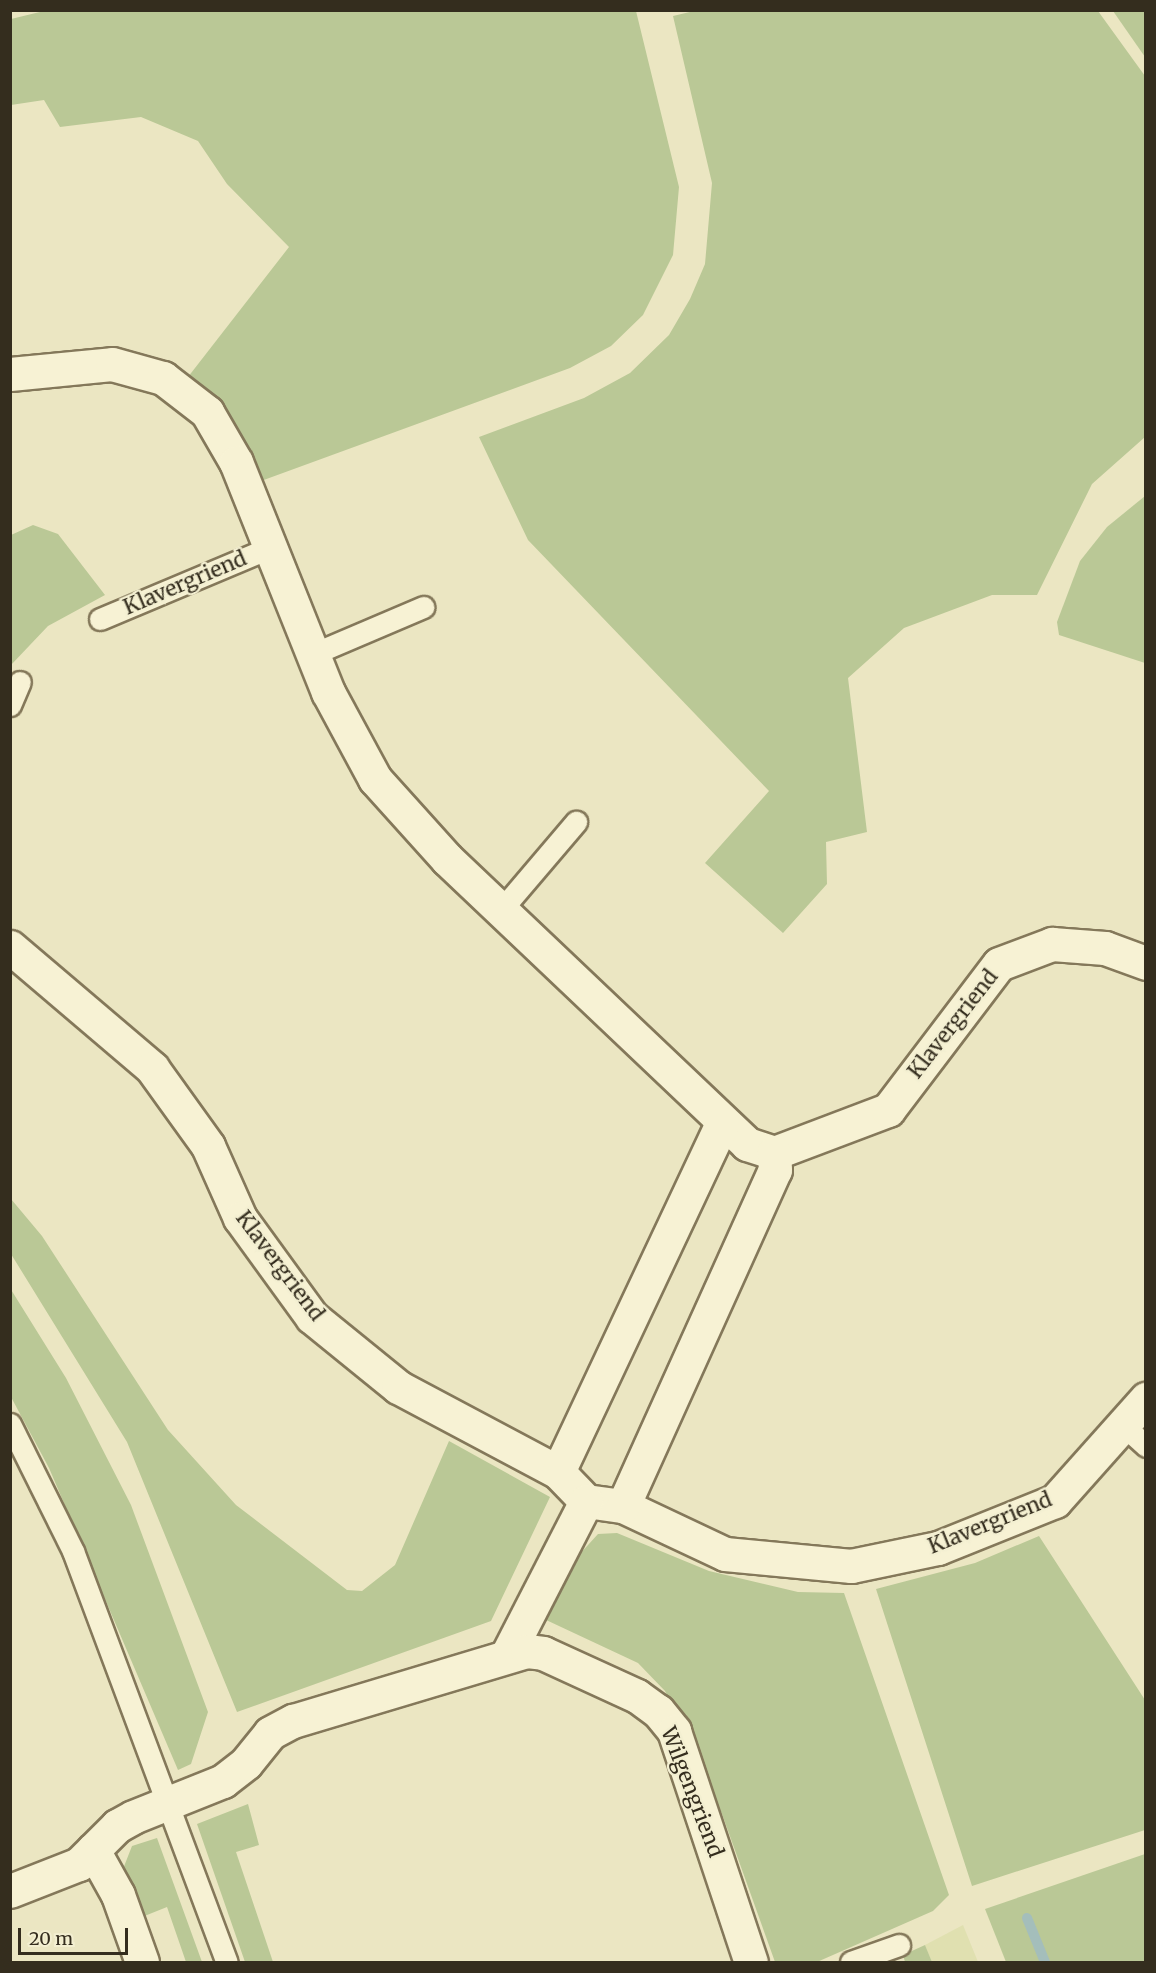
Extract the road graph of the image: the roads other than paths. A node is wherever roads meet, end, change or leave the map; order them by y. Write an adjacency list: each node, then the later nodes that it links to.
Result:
1 (10, 374): 2 (street, Klavergriend)
2 (271, 547): 4 (lane, Klavergriend); 5 (street, Klavergriend)
3 (423, 607): 5 (lane)
4 (100, 619)
5 (313, 654): 9 (street, Klavergriend)
6 (20, 682): 7 (lane)
7 (10, 705)
8 (576, 822): 9 (lane)
9 (501, 910): 12 (street, Klavergriend)
10 (10, 947): 17 (street, Klavergriend)
11 (1146, 963): 13 (street, Klavergriend)
12 (722, 1124): 13 (street, Klavergriend); 17 (street)
13 (774, 1153): 19 (street)
14 (1146, 1399): 16 (street, Klavergriend)
15 (10, 1424): 21 (lane)
16 (1135, 1436): 19 (street, Klavergriend)
17 (558, 1472): 18 (street, Klavergriend)
18 (586, 1501): 19 (street, Klavergriend); 20 (street)
19 (623, 1506)
20 (508, 1653): 21 (street, Wilgengriend); 27 (street, Wilgengriend)
21 (168, 1804): 22 (street, Wilgengriend); 26 (lane)
22 (93, 1850): 23 (street, Wilgengriend); 25 (street)
23 (10, 1891)
24 (899, 1945): 28 (lane)
25 (142, 1962)
26 (227, 1962)
27 (751, 1962)
28 (851, 1962)

